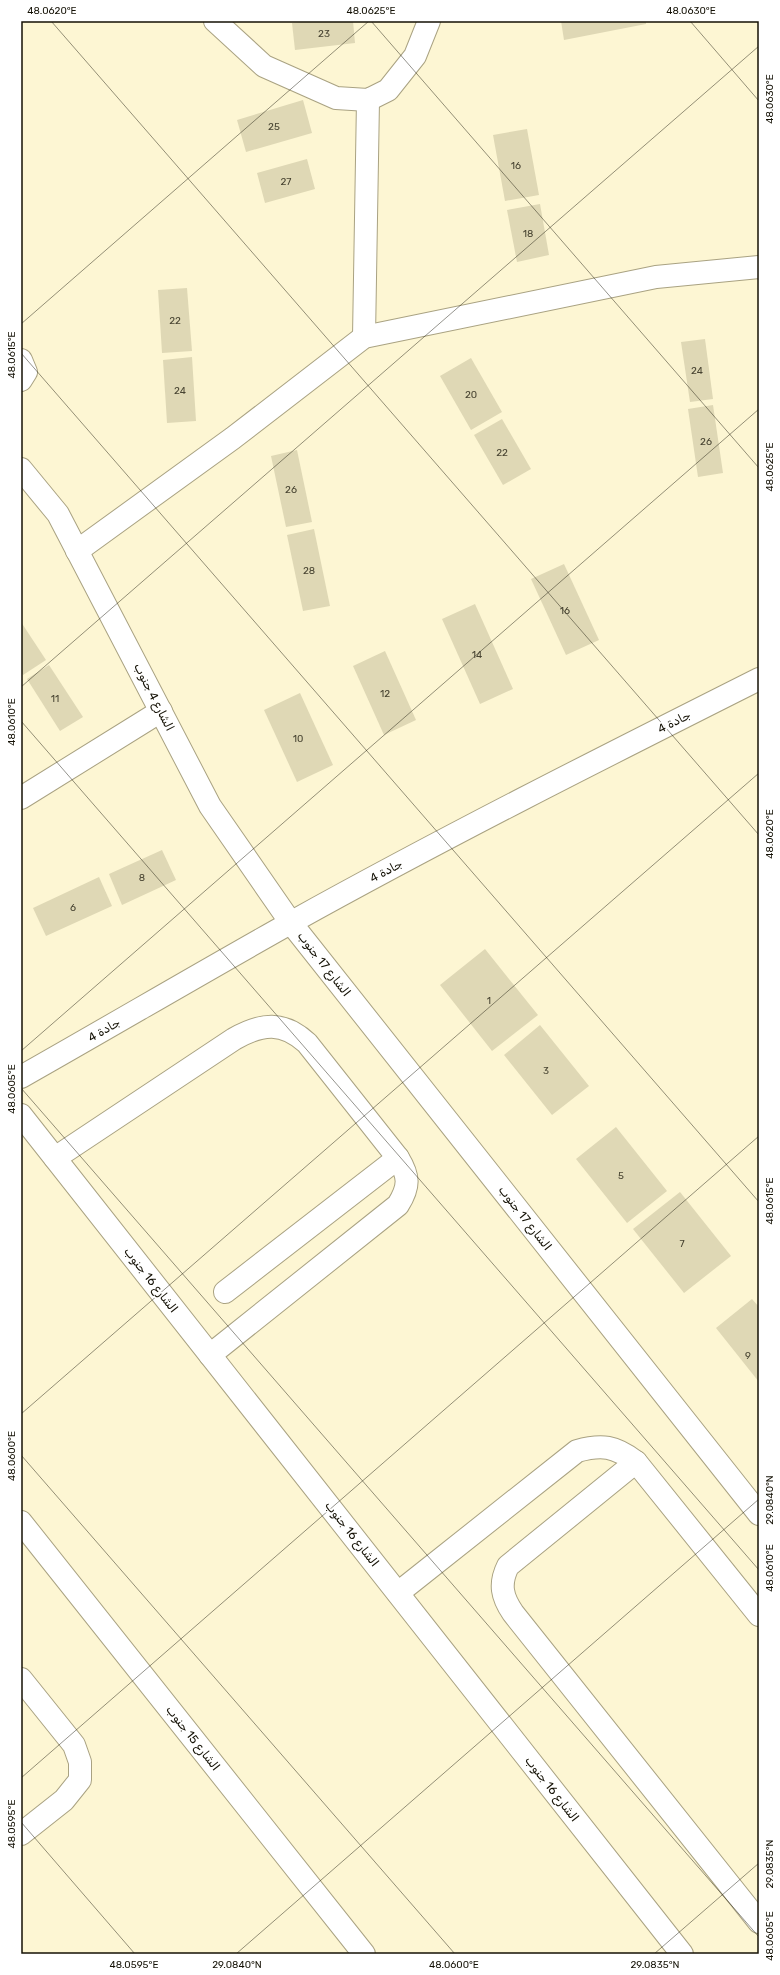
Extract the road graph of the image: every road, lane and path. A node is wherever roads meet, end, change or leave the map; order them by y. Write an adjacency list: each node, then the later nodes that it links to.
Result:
1 (215, 21): 3 (street)
2 (429, 21): 3 (street)
3 (368, 100): 5 (street)
4 (759, 267): 5 (street)
5 (364, 337): 9 (street)
6 (21, 360): 7 (street)
7 (21, 380)
8 (21, 469): 9 (street, الشارع 4 جنوب)
9 (77, 551): 11 (street, الشارع 4 جنوب)
10 (759, 679): 13 (street, جادة 4)
11 (161, 711): 12 (street); 13 (street, الشارع 4 جنوب)
12 (21, 798)
13 (291, 923): 14 (street, جادة 4); 21 (street, الشارع 17 جنوب)
14 (21, 1077)
15 (21, 1115): 16 (street, الشارع 16 جنوب)
16 (55, 1158): 17 (street); 19 (street, الشارع 16 جنوب)
17 (398, 1158): 18 (street); 19 (street)
18 (225, 1292)
19 (210, 1355): 23 (street, الشارع 16 جنوب)
20 (636, 1462): 23 (street); 24 (street); 27 (street)
21 (759, 1514)
22 (21, 1522): 28 (street, الشارع 15 جنوب)
23 (398, 1593): 29 (street, الشارع 16 جنوب)
24 (759, 1614)
25 (21, 1679): 26 (street)
26 (24, 1824)
27 (759, 1922)
28 (364, 1954)
29 (682, 1954)

